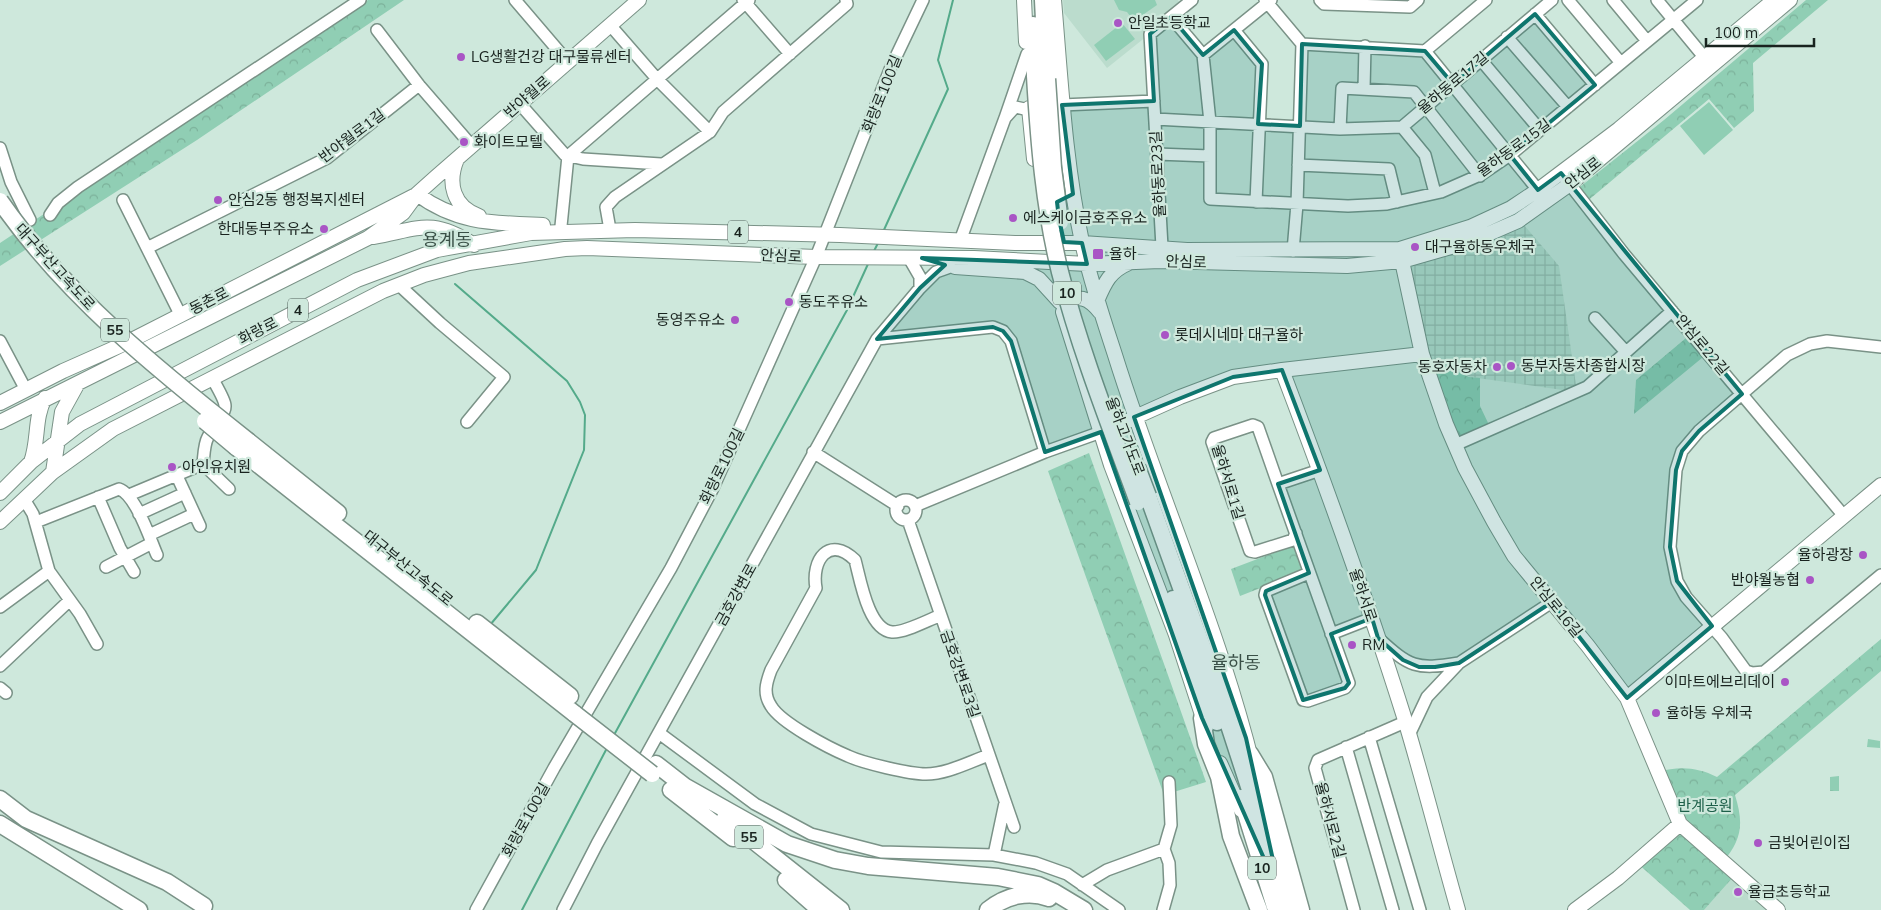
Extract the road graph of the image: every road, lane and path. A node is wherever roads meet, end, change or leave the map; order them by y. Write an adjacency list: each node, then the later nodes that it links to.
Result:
1 (360, 0): 83 (street)
2 (516, 0): 39 (street)
3 (639, 0): 26 (main road, 반야월로)
4 (922, 0): 90 (street, 화랑로100길)
5 (1024, 0): 35 (main road)
6 (1033, 0): 41 (highway, 율하고가도로 / 10)
7 (1043, 0): 41 (highway, 율하고가도로 / 10)
8 (1054, 0): 49 (main road)
9 (1192, 0): 24 (street, 율하동로23길)
10 (1320, 0): 11 (street)
11 (1418, 0)
12 (1486, 0): 33 (street)
13 (1552, 0): 23 (street, 율하동로17길)
14 (1568, 0): 40 (street)
15 (1613, 0): 30 (street)
16 (1657, 0): 25 (street)
17 (1696, 0): 25 (street, 율하동로15길)
18 (1774, 0): 37 (main road, 안심로 / 4)
19 (1790, 0): 72 (main road, 안심로 / 4)
20 (746, 1): 34 (street); 42 (street)
21 (849, 1): 34 (street)
22 (1268, 1): 28 (street); 31 (street)
23 (1535, 14): 29 (street, 율하동로17길); 45 (street)
24 (1171, 17): 36 (street); 47 (street, 율하동로23길)
25 (1673, 20): 30 (street, 율하동로15길); 37 (street)
26 (610, 25): 39 (main road, 반야월로); 42 (street)
27 (377, 30): 44 (street)
28 (1234, 30): 36 (street); 56 (street)
29 (1507, 37): 38 (street, 율하동로17길); 51 (street)
30 (1647, 41): 40 (street, 율하동로15길)
31 (1302, 44): 32 (street); 57 (street)
32 (1365, 46): 33 (street); 46 (street)
33 (1425, 51): 43 (street)
34 (790, 54): 61 (street)
35 (1026, 54): 52 (main road); 53 (street)
36 (1204, 55): 55 (street)
37 (1704, 58): 72 (main road, 안심로 / 4)
38 (1481, 60): 43 (street, 율하동로17길); 60 (street)
39 (568, 62): 48 (main road, 반야월로)
40 (1621, 63): 45 (street, 율하동로15길)
41 (1041, 78): 151 (highway, 율하고가도로 / 10, bridge)
42 (657, 79): 61 (street); 67 (street)
43 (1452, 84): 50 (street, 율하동로17길); 65 (street)
44 (419, 85): 62 (street); 97 (street, 반야월로1길)
45 (1594, 85): 51 (street, 율하동로15길)
46 (1364, 89): 50 (street); 59 (street)
47 (1154, 100): 49 (street); 54 (street, 율하동로23길)
48 (520, 104): 62 (main road, 반야월로); 67 (street)
49 (1062, 105): 77 (main road)
50 (1425, 107): 58 (street, 율하동로17길); 71 (street)
51 (1568, 108): 60 (street, 율하동로15길)
52 (1029, 110): 53 (street); 74 (main road)
53 (1005, 118): 92 (street)
54 (1155, 119): 55 (street); 64 (street, 율하동로23길)
55 (1210, 122): 56 (street); 68 (street)
56 (1258, 124): 57 (street); 80 (street)
57 (1300, 126): 59 (street); 70 (street)
58 (1402, 127): 59 (street); 75 (street)
59 (1340, 128)
60 (1540, 130): 65 (street, 율하동로15길)
61 (710, 132): 69 (street)
62 (471, 145): 66 (main road, 반야월로)
63 (0, 148): 85 (street)
64 (1157, 154): 68 (street); 96 (street, 율하동로23길)
65 (1510, 155): 71 (street, 율하동로15길); 73 (street)
66 (458, 156): 76 (main road, 반야월로); 86 (main road)
67 (568, 156): 69 (street); 88 (street)
68 (1210, 156): 80 (street, 율하동로15길)
69 (661, 164): 87 (street)
70 (1298, 165): 81 (street); 82 (street)
71 (1480, 176): 75 (street, 율하동로15길)
72 (1565, 178): 73 (main road, 안심로 / 4); 103 (main road, 안심로 / 4); 111 (street, 안심로22길)
73 (1538, 190): 98 (main road, 안심로 / 4)
74 (1039, 193): 77 (main road); 93 (main road)
75 (1435, 193): 81 (street, 율하동로15길)
76 (417, 194): 86 (main road); 91 (main road); 113 (main road, 동촌로)
77 (1073, 194): 94 (main road)
78 (123, 200): 97 (street)
79 (0, 201): 134 (highway, 대구부산고속도로 / 55, bridge)
80 (1256, 202): 82 (street, 율하동로15길)
81 (1397, 202): 82 (street, 율하동로15길)
82 (1297, 204): 98 (street)
83 (50, 214)
84 (0, 220): 134 (highway, 대구부산고속도로 / 55, bridge)
85 (30, 220)
86 (499, 223): 88 (main road)
87 (609, 224): 88 (main road); 89 (main road)
88 (561, 226)
89 (635, 230): 90 (main road, 안심로 / 4); 95 (main road, 화랑로 / 4)
90 (826, 234): 92 (main road, 안심로 / 4); 99 (street, 화랑로100길)
91 (368, 238): 95 (main road); 123 (main road)
92 (960, 241): 93 (main road, 안심로 / 4)
93 (1046, 242): 94 (main road, 안심로 / 4); 104 (main road)
94 (1082, 243): 96 (main road, 안심로 / 4); 105 (main road)
95 (472, 244): 101 (main road); 133 (main road, 화랑로 / 4)
96 (1162, 247): 98 (main road, 안심로 / 4)
97 (147, 248): 113 (street)
98 (1293, 251)
99 (816, 257): 100 (main road, 안심로); 101 (main road, 안심로); 210 (street, 화랑로100길)
100 (916, 258): 104 (main road, 안심로); 106 (main road); 108 (street)
101 (497, 259): 107 (main road, 화랑로)
102 (1135, 261): 103 (main road, 안심로 / 4); 105 (main road, 안심로 / 4); 109 (main road)
103 (1402, 261): 119 (main road, 안심로16길)
104 (1051, 262): 105 (main road, 안심로); 110 (main road)
105 (1082, 264): 109 (main road)
106 (950, 267): 108 (street, 금호강변로); 110 (main road)
107 (399, 285): 122 (main road, 화랑로); 130 (street)
108 (920, 288): 115 (street, 금호강변로)
109 (1097, 300): 112 (main road)
110 (1060, 302): 112 (main road); 132 (main road)
111 (1672, 311): 118 (street); 125 (street, 안심로22길)
112 (1102, 315): 128 (main road)
113 (181, 316): 121 (main road, 동촌로)
114 (1595, 318): 118 (street)
115 (877, 339): 136 (street, 금호강변로); 137 (street)
116 (0, 341): 124 (street)
117 (1881, 346): 125 (street)
118 (1626, 352): 135 (street)
119 (1422, 354): 120 (main road); 135 (main road, 안심로16길)
120 (1282, 370): 128 (main road); 140 (main road, 율하서로)
121 (62, 371): 124 (main road, 동촌로); 127 (main road)
122 (212, 378): 139 (street); 141 (main road, 화랑로)
123 (78, 382): 127 (main road); 133 (main road)
124 (26, 390): 126 (main road, 동촌로); 127 (main road)
125 (1742, 394): 156 (street, 안심로22길); 175 (street)
126 (0, 403)
127 (38, 403): 129 (main road); 131 (main road)
128 (1134, 417): 132 (main road); 187 (main road)
129 (2, 421): 131 (main road)
130 (467, 422)
131 (38, 425): 138 (main road)
132 (1101, 432): 137 (street); 182 (main road)
133 (57, 441): 138 (main road, 화랑로 / 4); 141 (main road)
134 (242, 444): 189 (highway, 대구부산고속도로 / 55, bridge)
135 (1455, 445): 171 (main road, 안심로16길)
136 (813, 452): 152 (street); 184 (street, 금호강변로)
137 (1045, 452): 153 (street)
138 (31, 462): 146 (main road, 화랑로 / 4)
139 (203, 464): 142 (street); 145 (street)
140 (1320, 470): 143 (street); 174 (main road, 율하서로)
141 (53, 472): 150 (main road, 화랑로)
142 (178, 476): 147 (street); 148 (street)
143 (1278, 484): 161 (street, 율하서로1길); 161 (street, 율하서로1길)
144 (1881, 485): 156 (main road)
145 (229, 489)
146 (0, 493)
147 (185, 493): 154 (street); 155 (street)
148 (129, 495): 149 (street); 154 (street)
149 (98, 497): 159 (street); 164 (street)
150 (24, 499): 158 (main road, 화랑로); 159 (street)
151 (1143, 499): 199 (highway, 율하고가도로 / 10); 204 (highway, 율하고가도로 / 10)
152 (898, 506): 153 (street); 157 (street)
153 (915, 506): 157 (street)
154 (139, 514): 162 (street)
155 (194, 514): 160 (street); 162 (street)
156 (1844, 516): 175 (main road)
157 (908, 520): 173 (street, 금호강변로3길)
158 (0, 522)
159 (36, 522): 166 (street)
160 (200, 526)
161 (1296, 534): 168 (street, 율하서로1길)
162 (150, 539): 163 (street); 164 (street)
163 (157, 555)
164 (124, 556): 165 (street); 167 (street)
165 (106, 567)
166 (49, 571): 170 (street); 172 (street)
167 (134, 572)
168 (1309, 573): 176 (street, 율하서로1길); 176 (street, 율하서로1길)
169 (1881, 575): 175 (street)
170 (70, 600): 178 (street); 180 (street)
171 (1552, 602): 179 (street); 181 (main road, 안심로16길)
172 (0, 607)
173 (939, 616): 188 (street, 금호강변로3길); 188 (street)
174 (1372, 618): 176 (street); 177 (main road, 율하서로)
175 (1712, 626): 181 (main road)
176 (1331, 634)
177 (1378, 638): 179 (street); 183 (main road, 율하서로)
178 (97, 644)
179 (1459, 663): 183 (street)
180 (0, 666)
181 (1627, 698): 198 (main road, 안심로16길)
182 (1202, 718): 199 (main road); 219 (highway)
183 (1407, 728): 185 (street, 율하서로2길); 226 (main road, 율하서로)
184 (659, 733): 203 (street); 211 (street, 금호강변로)
185 (1369, 737): 186 (street, 율하서로2길); 225 (street)
186 (1346, 747): 223 (street, 율하서로2길); 224 (street)
187 (1250, 754): 204 (main road); 222 (highway)
188 (988, 755): 193 (street, 금호강변로3길)
189 (654, 769): 191 (highway, 대구부산고속도로 / 55); 205 (highway, 대구부산고속도로 / 55)
190 (1169, 782): 202 (street)
191 (684, 786): 214 (highway, 대구부산고속도로 / 55); 217 (highway)
192 (0, 799): 195 (highway)
193 (1005, 803): 200 (street, 금호강변로3길); 203 (street)
194 (0, 806): 195 (highway)
195 (26, 819): 207 (highway)
196 (0, 820): 201 (highway)
197 (0, 824): 201 (highway)
198 (1680, 824): 227 (main road); 228 (main road, 안심로16길)
199 (1249, 826): 220 (highway, 10)
200 (1014, 827)
201 (14, 832): 209 (highway)
202 (1164, 849): 206 (street); 208 (street)
203 (994, 855): 206 (street)
204 (1273, 858): 221 (highway, 10)
205 (779, 873): 212 (highway); 213 (highway, 대구부산고속도로 / 55)
206 (1082, 885): 218 (street)
207 (204, 906)
208 (1164, 909)
209 (139, 910)
210 (476, 910)
211 (563, 910)
212 (820, 910)
213 (825, 910)
214 (841, 910)
215 (988, 910): 216 (highway)
216 (1071, 910)
217 (1084, 910)
218 (1119, 910)
219 (1259, 910)
220 (1276, 910)
221 (1289, 910)
222 (1301, 910)
223 (1354, 910)
224 (1393, 910)
225 (1420, 910)
226 (1458, 910)
227 (1575, 910)
228 (1778, 910)

